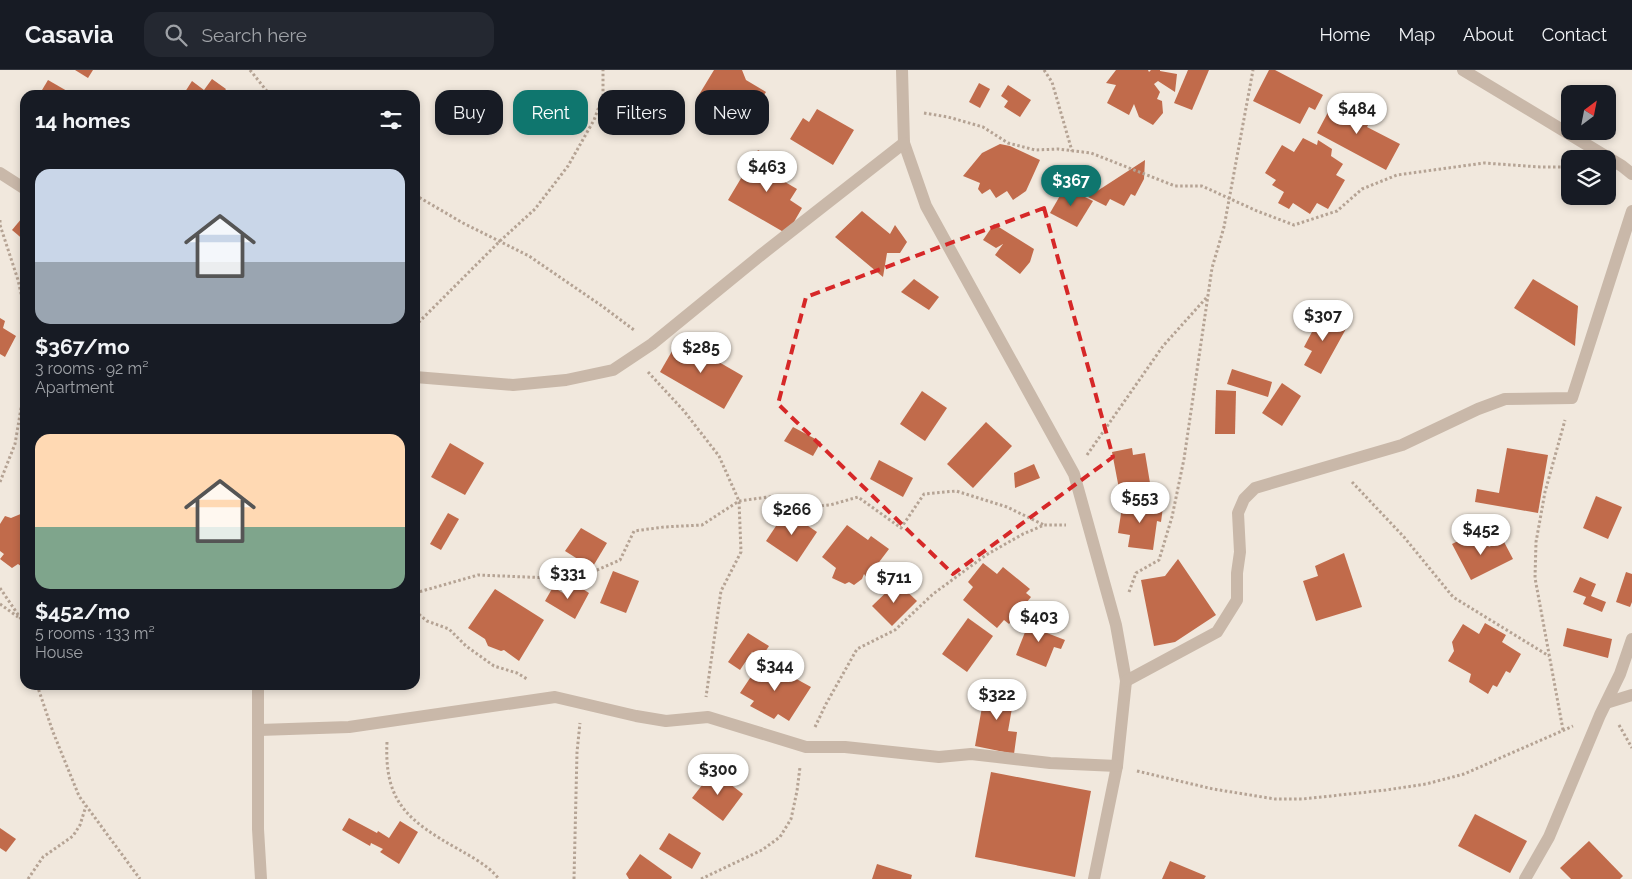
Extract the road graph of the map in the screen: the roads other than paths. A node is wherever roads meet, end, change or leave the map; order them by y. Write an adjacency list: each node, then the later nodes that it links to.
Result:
1 (902, 70): 3 (street)
2 (1463, 70): 5 (street)
3 (904, 143): 8 (street); 10 (street)
4 (0, 173): 6 (street)
5 (1632, 174)
6 (20, 186)
7 (1632, 211): 10 (street)
8 (420, 377)
9 (1632, 639): 13 (street)
10 (1126, 682): 15 (street)
11 (258, 690): 14 (street)
12 (1632, 695): 13 (street)
13 (1606, 703): 18 (street)
14 (259, 730): 15 (street); 16 (street)
15 (1117, 766): 17 (street)
16 (261, 879)
17 (1094, 879)
18 (1525, 879)

